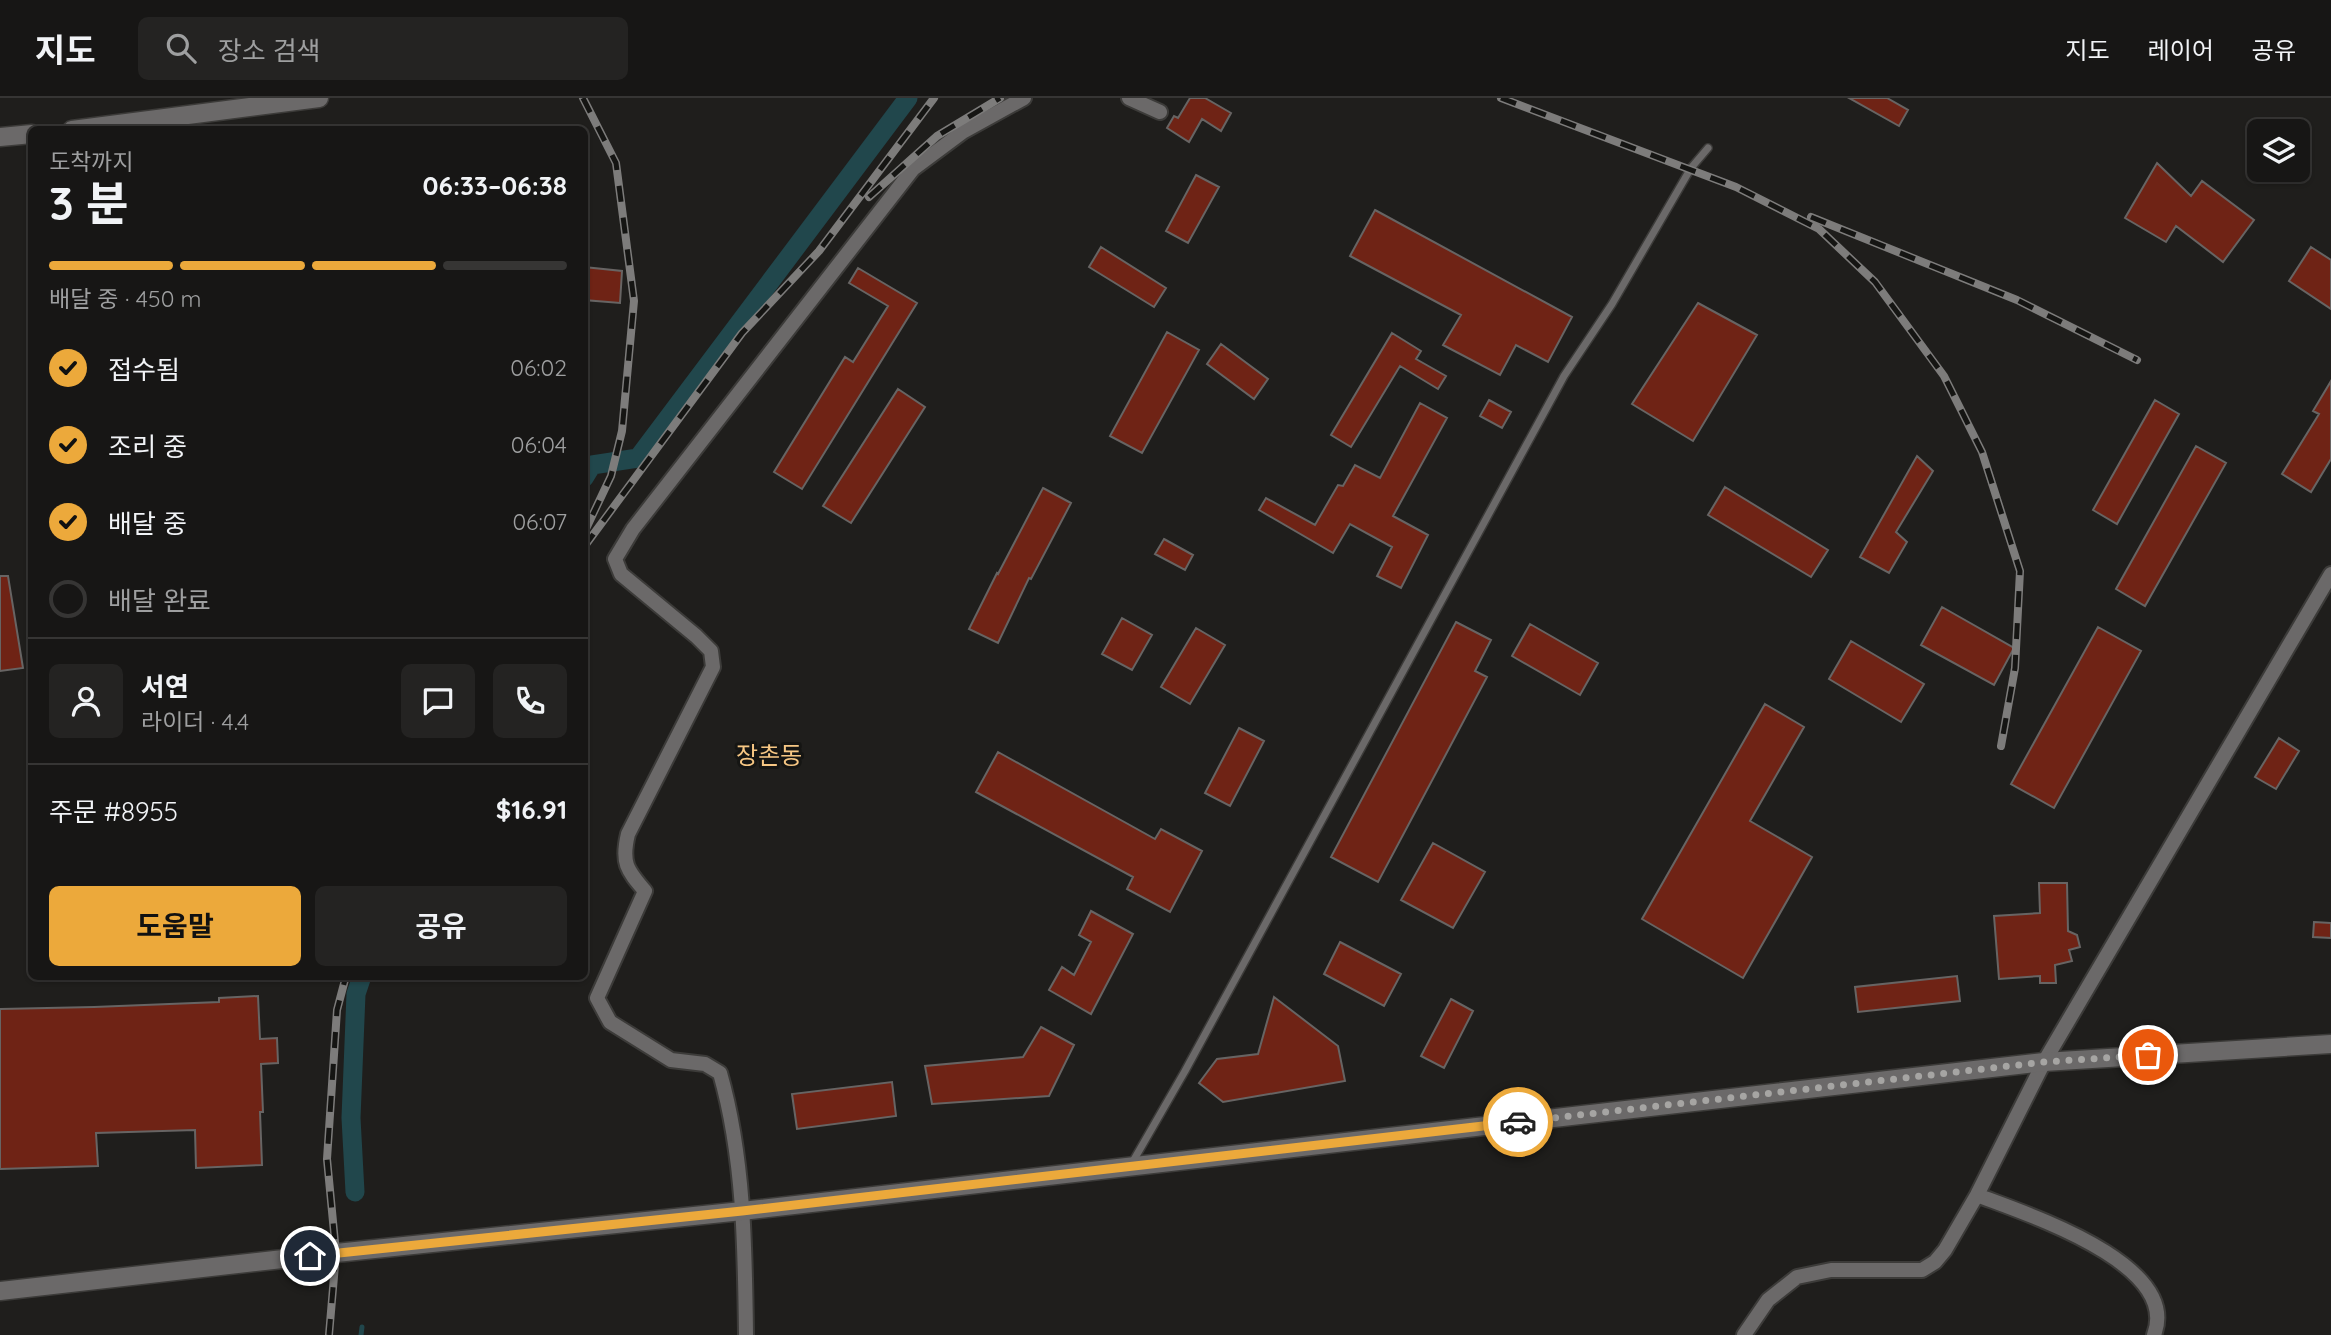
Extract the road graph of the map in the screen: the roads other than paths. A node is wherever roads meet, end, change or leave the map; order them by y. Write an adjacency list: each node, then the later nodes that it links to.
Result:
1 (319, 98): 5 (street)
2 (1024, 98): 14 (street)
3 (1129, 98): 4 (street)
4 (1160, 112)
5 (103, 126)
6 (28, 134): 7 (street)
7 (0, 137)
8 (1708, 148): 12 (lane)
9 (2331, 574): 11 (street)
10 (2331, 1044): 11 (street)
11 (2044, 1062): 12 (street); 13 (street)
12 (1130, 1167): 14 (street)
13 (1977, 1195): 17 (street); 18 (street)
14 (742, 1211): 15 (street); 16 (street)
15 (0, 1291)
16 (746, 1335)
17 (1744, 1335)
18 (2154, 1335)

